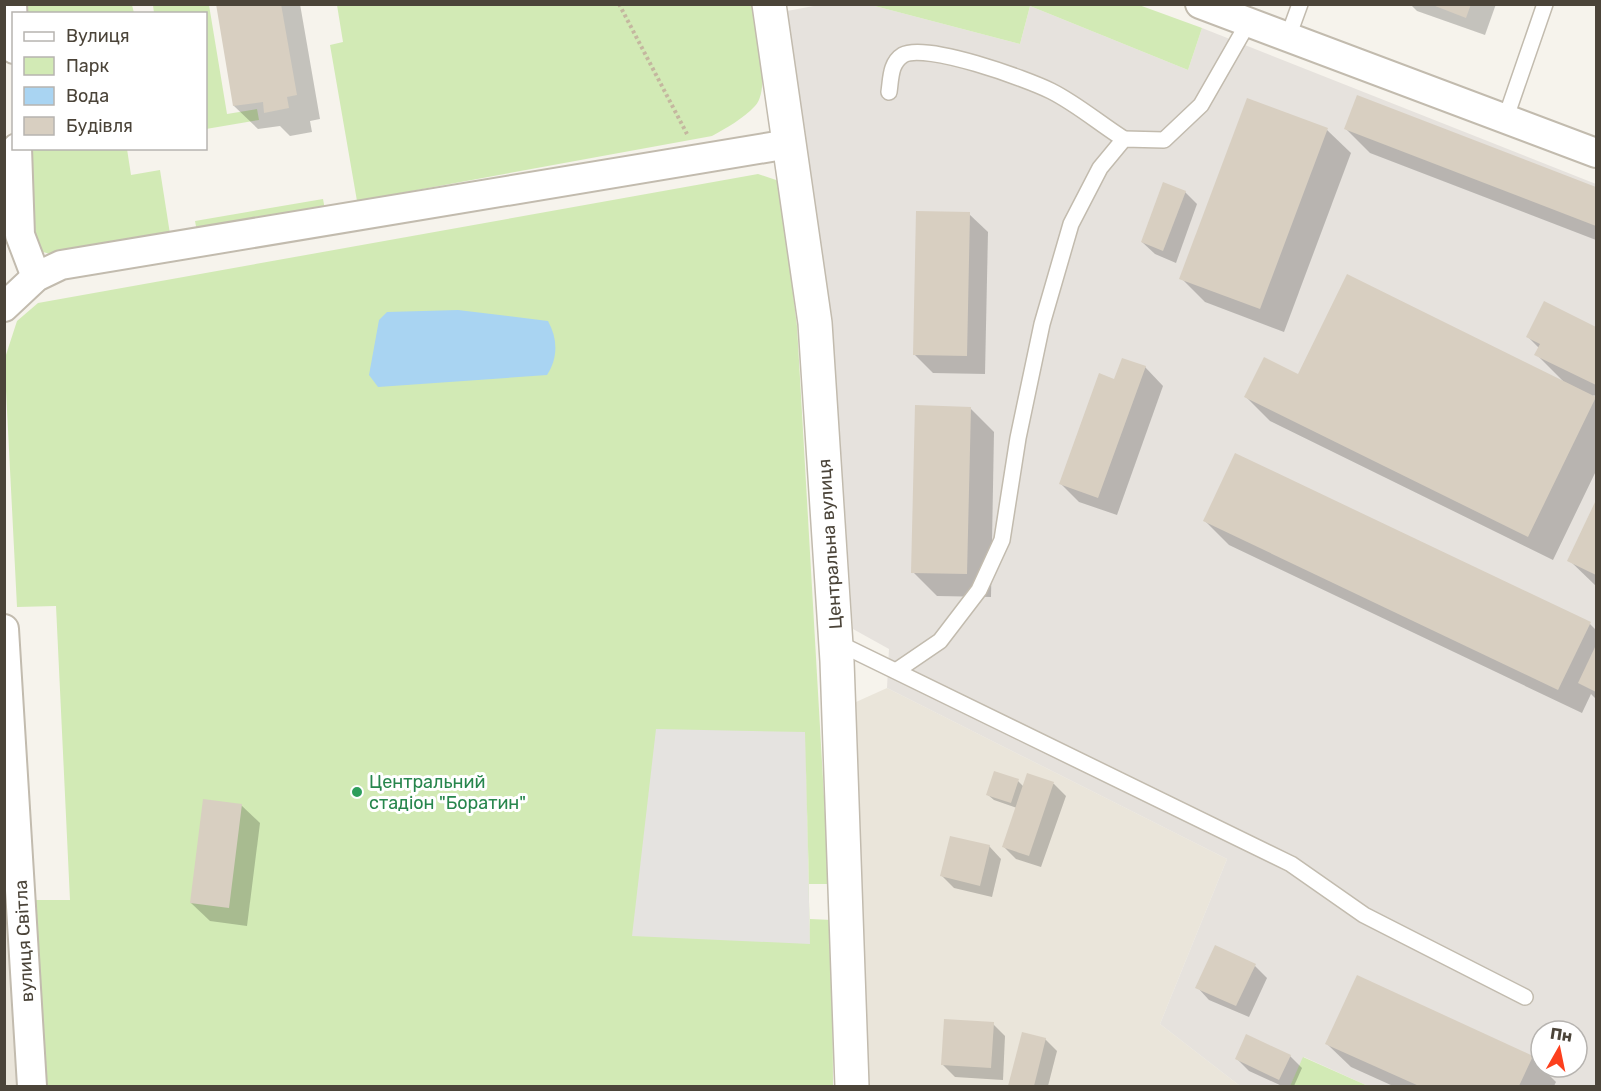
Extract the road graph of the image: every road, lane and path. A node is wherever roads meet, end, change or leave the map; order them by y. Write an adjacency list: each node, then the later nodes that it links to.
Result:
1 (619, 4): 14 (path)
2 (769, 4): 11 (street, Центральна вулиця)
3 (1200, 4): 6 (street)
4 (1300, 4): 7 (lane)
5 (1545, 4): 9 (lane)
6 (1248, 22): 7 (street); 10 (lane)
7 (1288, 37): 9 (street)
8 (889, 92): 10 (lane)
9 (1505, 120): 13 (street)
10 (1124, 139): 19 (lane)
11 (789, 144): 14 (street); 18 (street, Центральна вулиця)
12 (17, 150): 15 (street)
13 (1596, 153)
14 (701, 159): 15 (street)
15 (36, 277): 16 (street)
16 (4, 307)
17 (4, 629): 20 (street, вулиця Світла)
18 (836, 642): 19 (lane); 23 (street, Центральна вулиця)
19 (896, 671): 21 (lane)
20 (8, 723): 22 (street, вулиця Світла)
21 (1525, 997)
22 (32, 1086)
23 (852, 1086)

